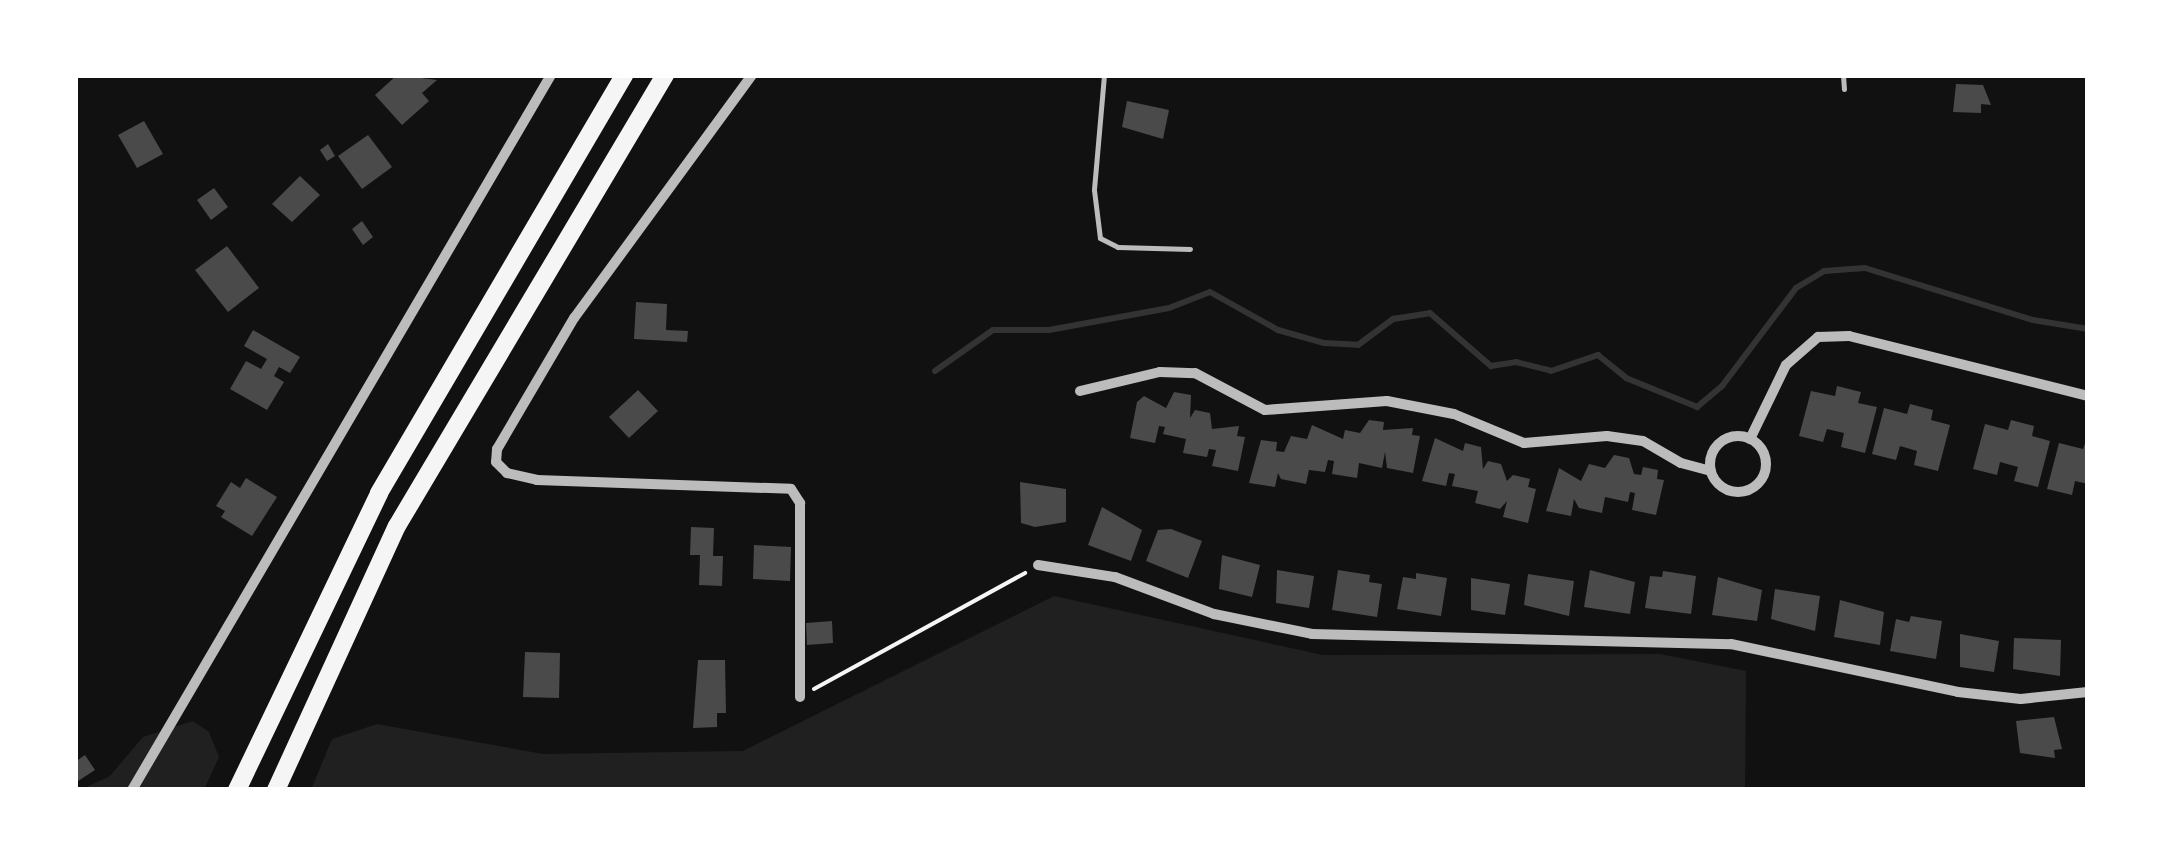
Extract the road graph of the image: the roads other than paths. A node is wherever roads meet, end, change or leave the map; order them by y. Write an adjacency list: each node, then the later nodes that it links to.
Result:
1 (551, 75): 16 (street)
2 (624, 75): 17 (highway)
3 (665, 75): 18 (highway)
4 (752, 75): 15 (street)
5 (1104, 75): 8 (lane)
6 (1844, 75): 7 (lane)
7 (1844, 89)
8 (1190, 249)
9 (1080, 392): 12 (street)
10 (2088, 396): 11 (street)
11 (1750, 439): 12 (street); 12 (street)
12 (1711, 471)
13 (1038, 566): 14 (street)
14 (2088, 692)
15 (800, 697)
16 (132, 790)
17 (236, 790)
18 (276, 790)

